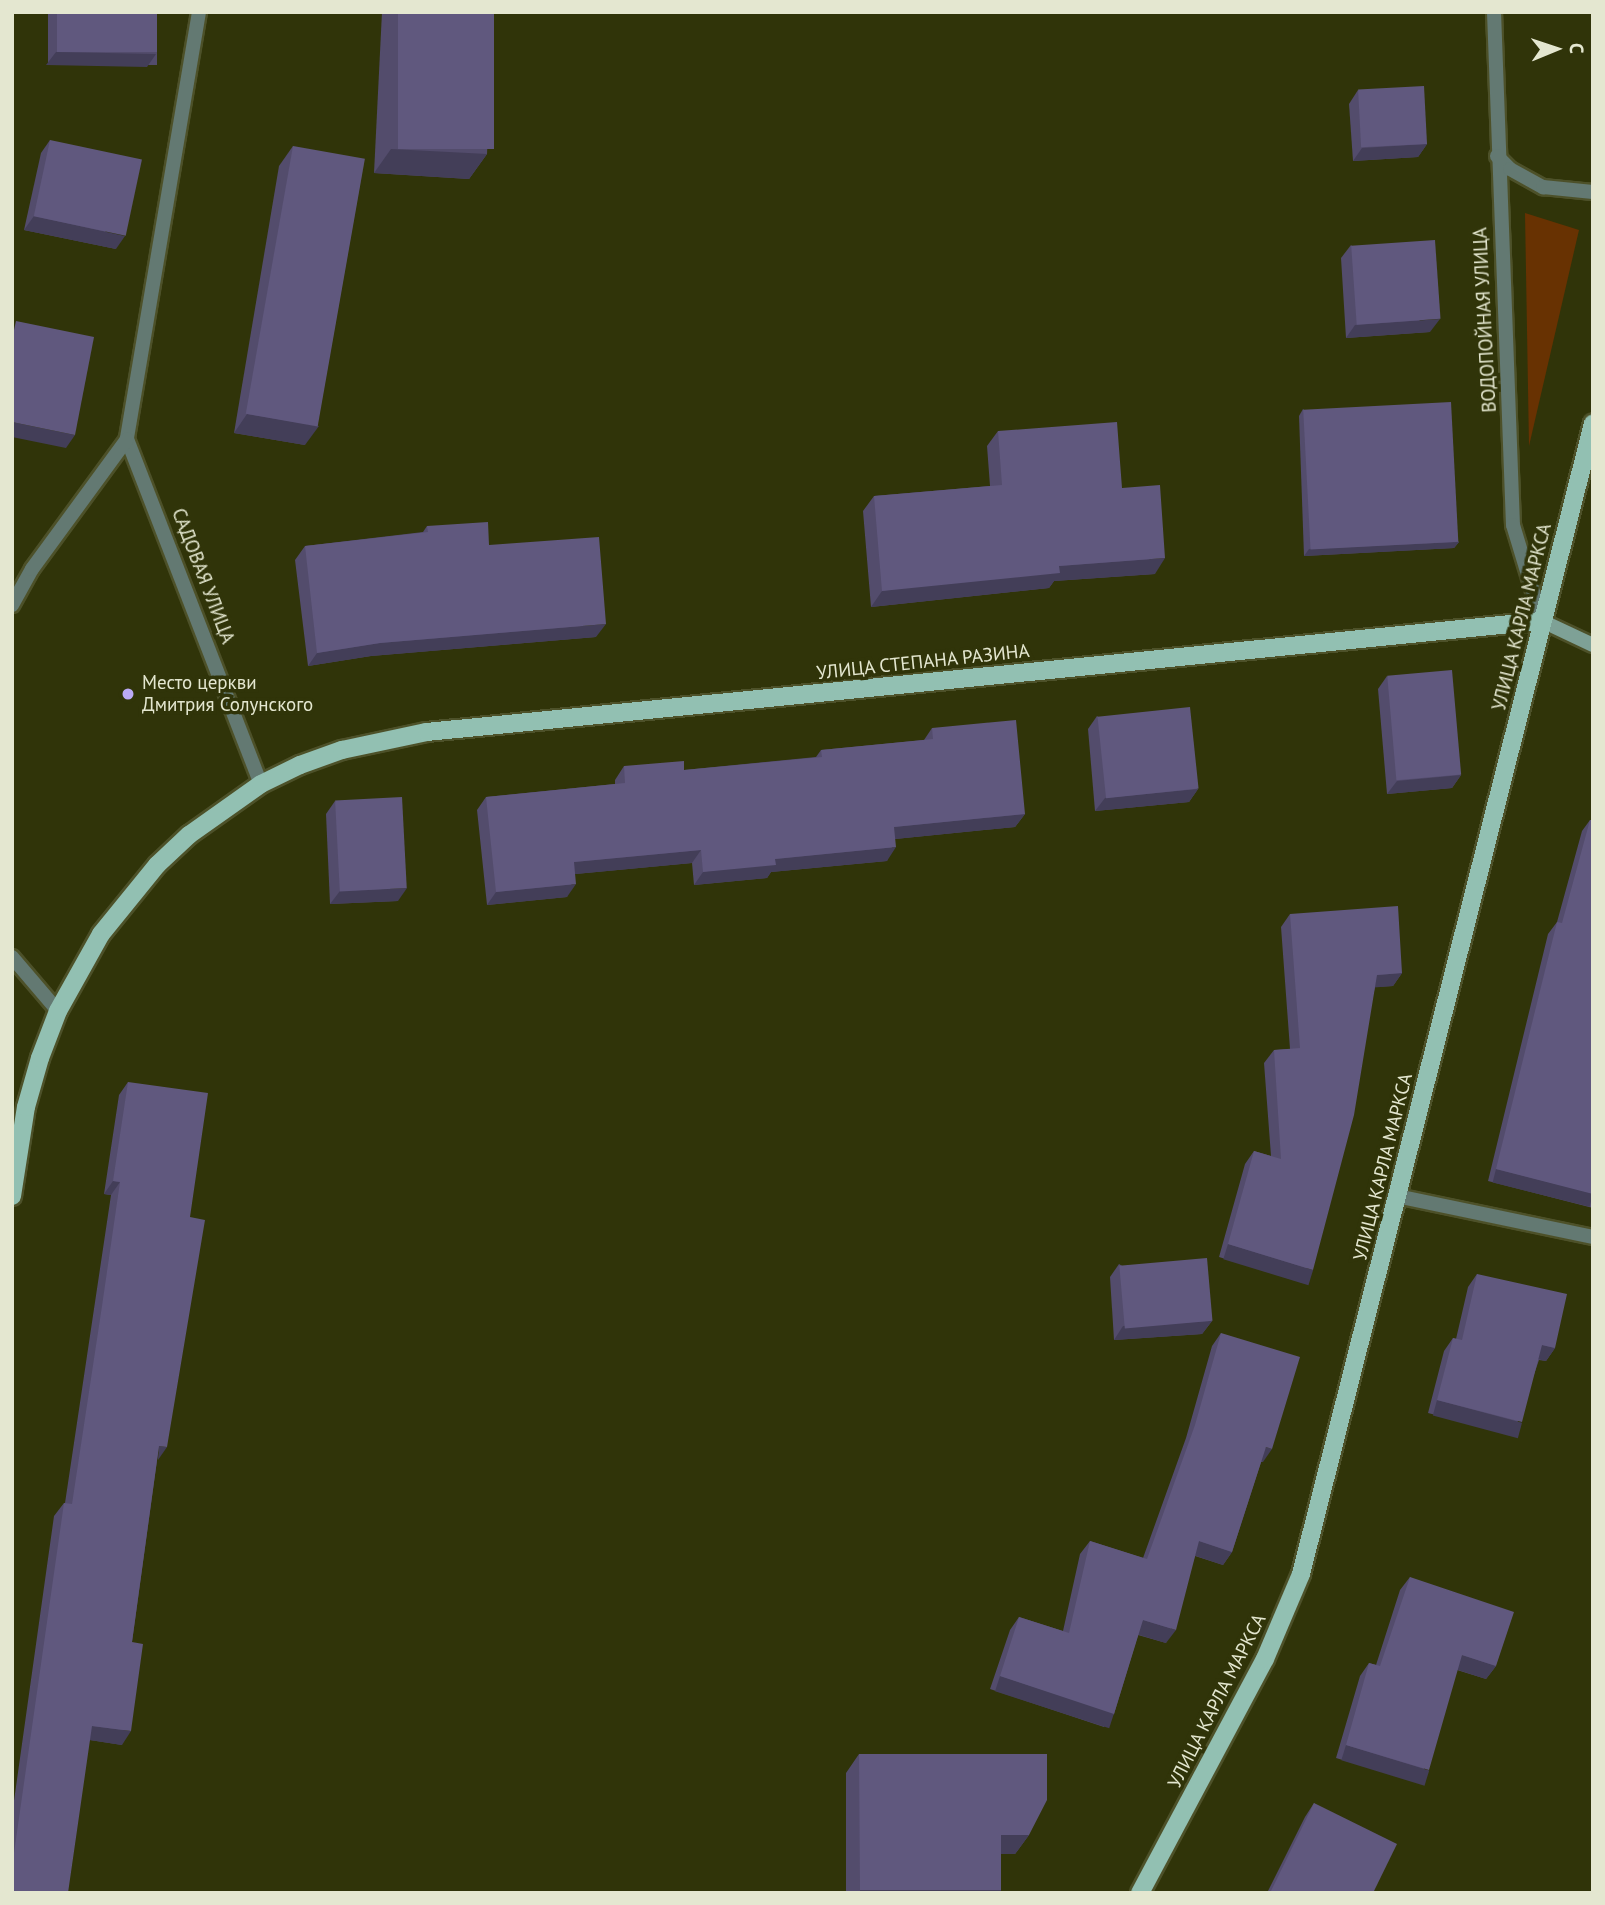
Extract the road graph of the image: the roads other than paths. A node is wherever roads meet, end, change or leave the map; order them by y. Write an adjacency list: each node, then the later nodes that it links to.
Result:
1 (199, 12): 6 (street)
2 (1494, 12): 3 (street, ВОДОПОЙНАЯ УЛИЦА)
3 (1497, 156): 4 (street); 8 (street, ВОДОПОЙНАЯ УЛИЦА)
4 (1593, 192)
5 (1593, 423): 8 (main road, УЛИЦА КАРЛА МАРКСА)
6 (127, 439): 7 (street); 10 (street, САДОВАЯ УЛИЦА)
7 (12, 605)
8 (1542, 621): 9 (street); 10 (main road, УЛИЦА СТЕПАНА РАЗИНА); 14 (main road, УЛИЦА КАРЛА МАРКСА)
9 (1593, 645)
10 (261, 784): 12 (main road)
11 (12, 957): 12 (street)
12 (58, 1011): 13 (main road)
13 (12, 1196)
14 (1397, 1196): 15 (street); 16 (main road, УЛИЦА КАРЛА МАРКСА)
15 (1593, 1237)
16 (1140, 1893)

